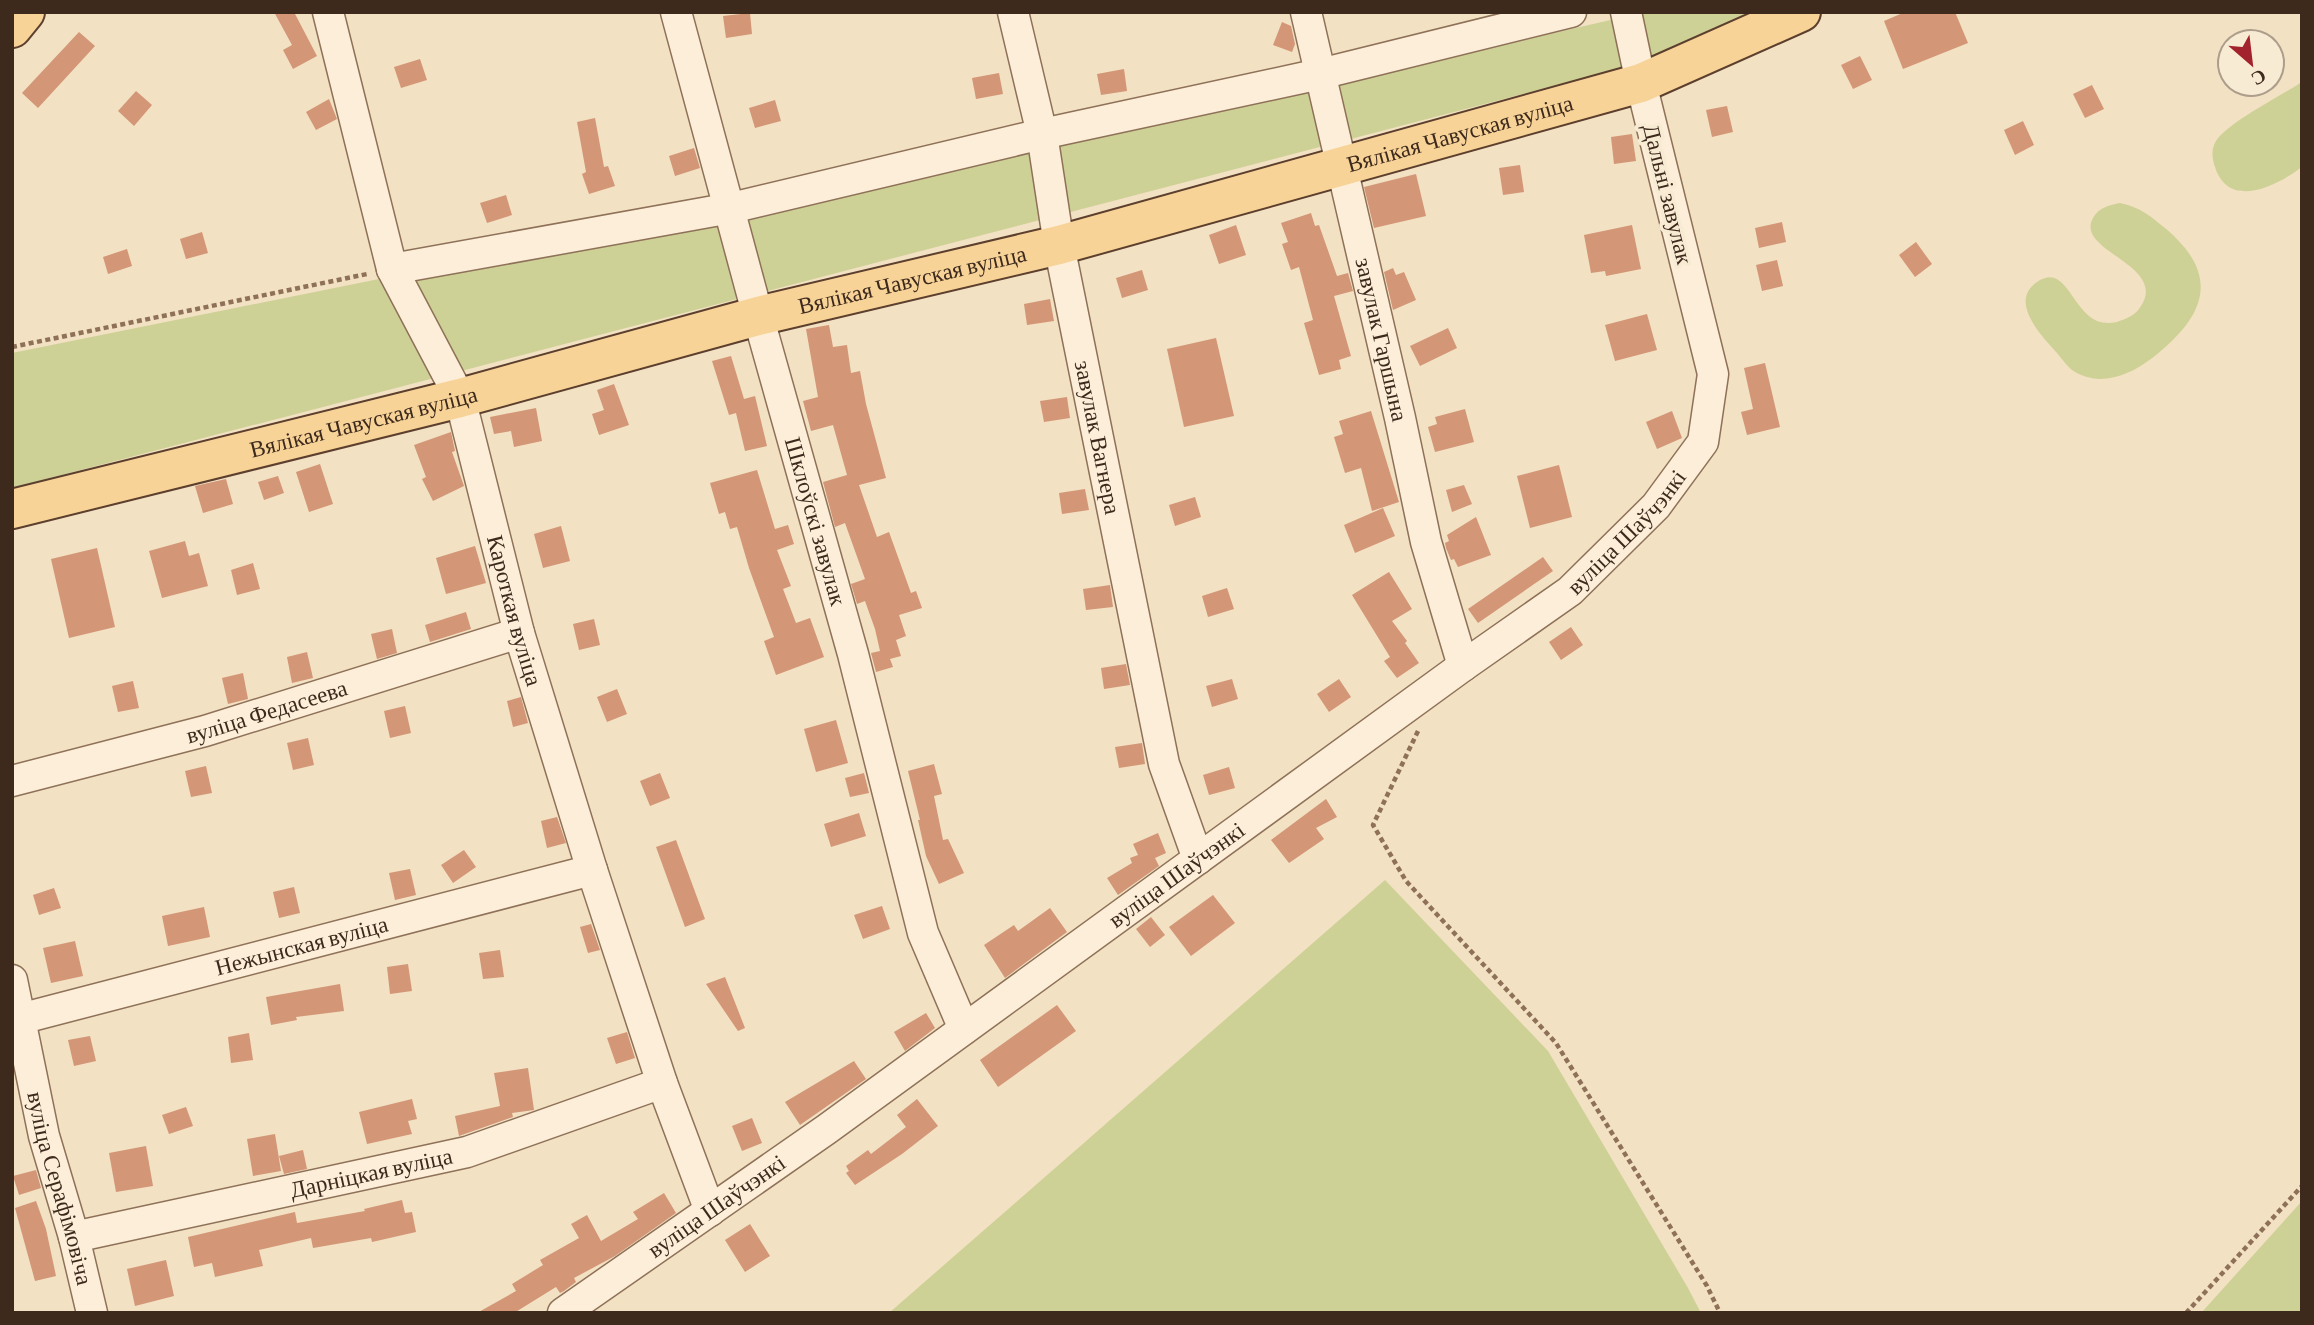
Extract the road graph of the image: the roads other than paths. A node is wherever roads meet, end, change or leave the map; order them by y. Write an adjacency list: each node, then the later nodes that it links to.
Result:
1 (25, 12): 9 (main road)
2 (328, 12): 16 (street, Кароткая вуліца)
3 (677, 12): 14 (street, Шклоўскі завулак)
4 (1013, 12): 12 (street, завулак Вагнера)
5 (1306, 12): 10 (street, завулак Гаршына)
6 (1571, 12): 10 (street)
7 (1626, 12): 11 (street, Дальні завулак)
8 (1801, 12): 11 (main road, Вялікая Чавуская вуліца)
9 (12, 28)
10 (1320, 74): 12 (street); 13 (street, завулак Гаршына)
11 (1641, 83): 13 (main road, Вялікая Чавуская вуліца); 18 (street, Дальні завулак)
12 (1042, 134): 14 (street); 15 (street, завулак Вагнера)
13 (1340, 166): 15 (main road, Вялікая Чавуская вуліца); 22 (street, завулак Гаршына)
14 (731, 208): 16 (street); 17 (street, Шклоўскі завулак)
15 (1059, 245): 17 (main road, Вялікая Чавуская вуліца); 24 (street, завулак Вагнера)
16 (392, 269): 19 (street, Кароткая вуліца)
17 (758, 316): 19 (main road, Вялікая Чавуская вуліца); 28 (street, Шклоўскі завулак)
18 (1713, 374): 22 (street, вуліца Шаўчэнкі)
19 (460, 398): 20 (main road, Вялікая Чавуская вуліца); 21 (street, Кароткая вуліца)
20 (12, 509)
21 (519, 633): 23 (street, вуліца Федасеева); 25 (street, Кароткая вуліца)
22 (1463, 666): 24 (street, вуліца Шаўчэнкі)
23 (12, 781)
24 (1198, 859): 28 (street, вуліца Шаўчэнкі)
25 (592, 870): 27 (street, Нежынская вуліца); 29 (street, Кароткая вуліца)
26 (12, 980): 27 (street, вуліца Серафімовіча)
27 (17, 1021): 31 (street, вуліца Серафімовіча)
28 (964, 1029): 30 (street, вуліца Шаўчэнкі)
29 (662, 1083): 30 (street, Кароткая вуліца); 31 (street, Дарніцкая вуліца)
30 (709, 1211): 33 (street, вуліца Шаўчэнкі)
31 (74, 1237): 32 (street, вуліца Серафімовіча)
32 (92, 1313)
33 (563, 1313)

